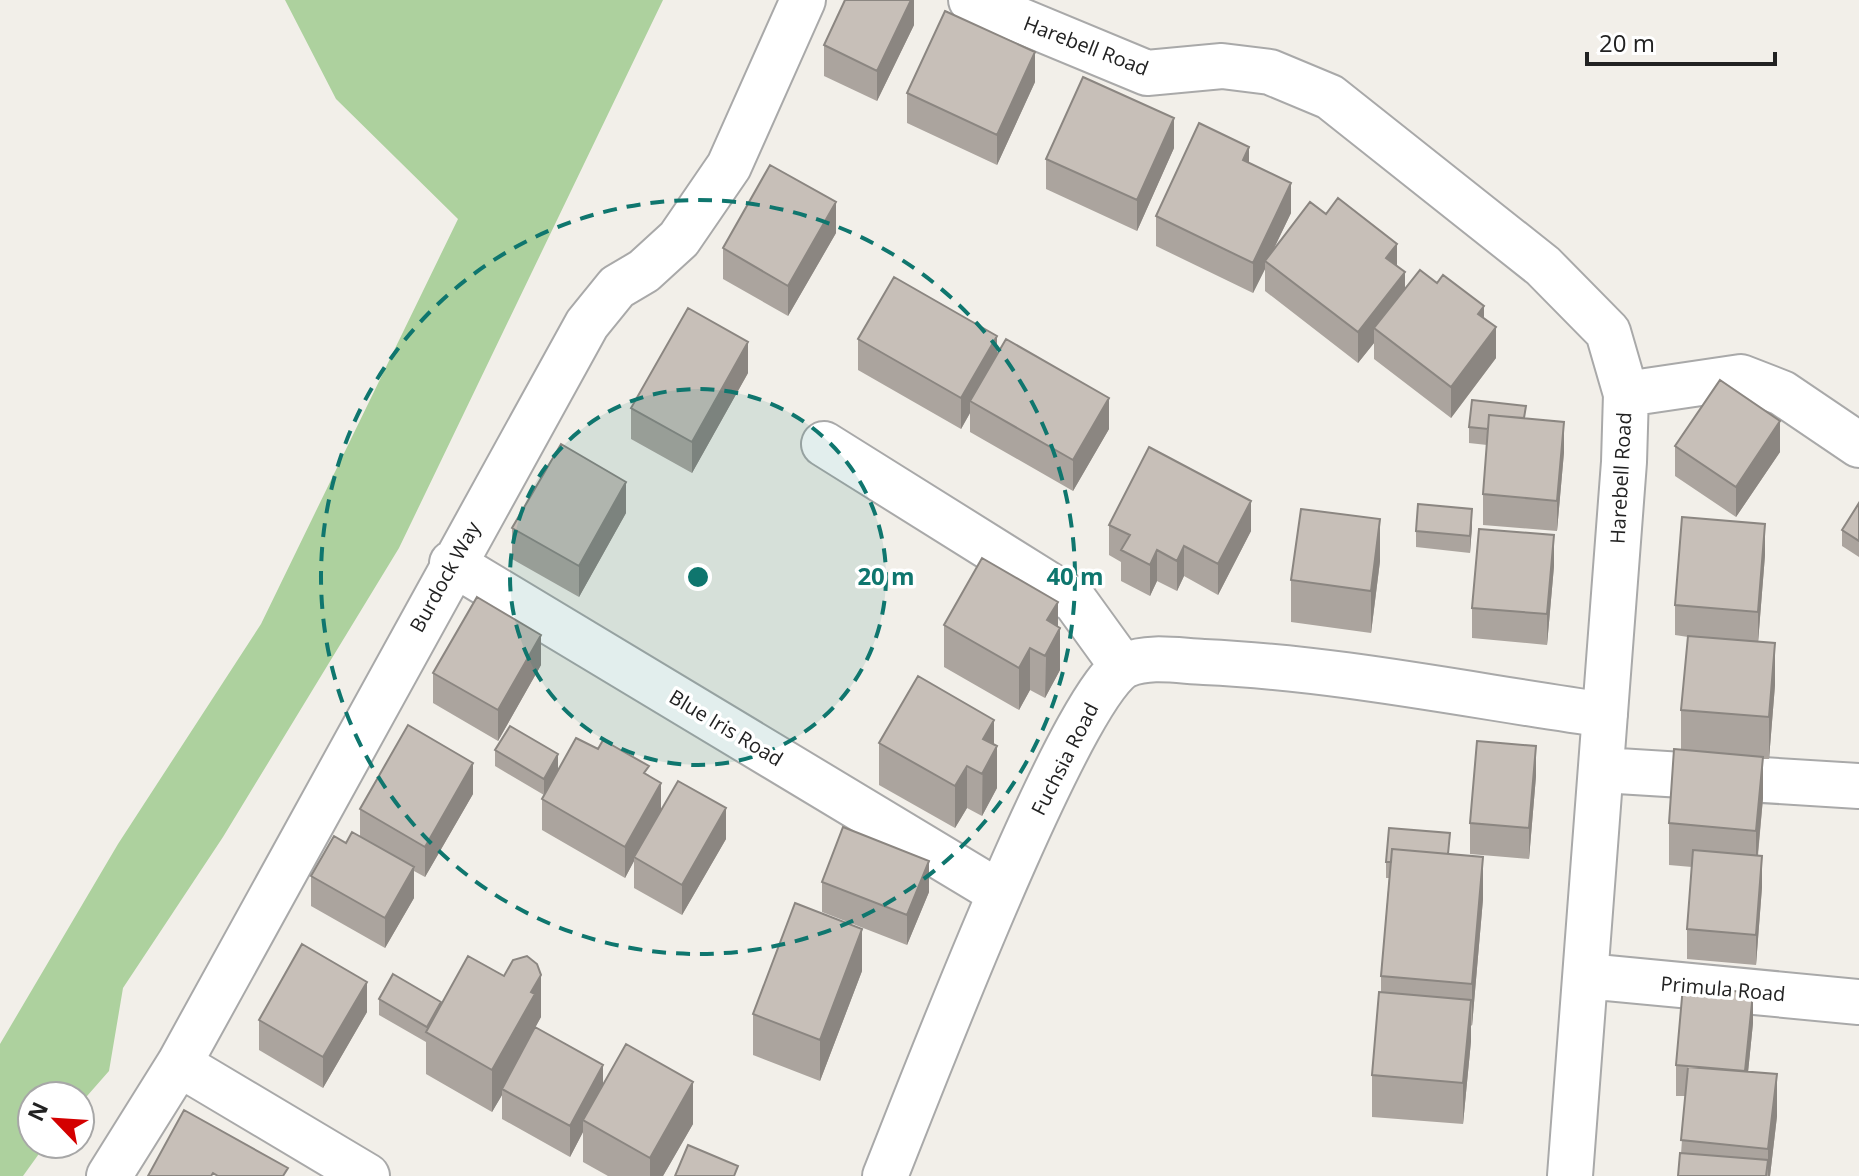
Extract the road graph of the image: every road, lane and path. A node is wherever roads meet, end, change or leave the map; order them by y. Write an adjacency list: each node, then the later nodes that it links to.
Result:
1 (803, 0): 6 (street, Burdock Way)
2 (971, 0): 3 (street, Harebell Road)
3 (1626, 394): 5 (street); 8 (street, Harebell Road)
4 (824, 444): 7 (street)
5 (1859, 445)
6 (452, 563): 11 (street, Blue Iris Road); 14 (street, Burdock Way)
7 (1122, 666): 8 (street); 11 (street, Fuchsia Road)
8 (1605, 715): 9 (street, Harebell Road)
9 (1602, 770): 10 (street); 12 (street, Harebell Road)
10 (1859, 786)
11 (1000, 893): 17 (street, Fuchsia Road)
12 (1586, 976): 13 (street, Primula Road); 18 (street, Harebell Road)
13 (1859, 1002)
14 (179, 1064): 15 (street, Burdock Way); 16 (street)
15 (109, 1176)
16 (367, 1176)
17 (885, 1176)
18 (1570, 1176)

